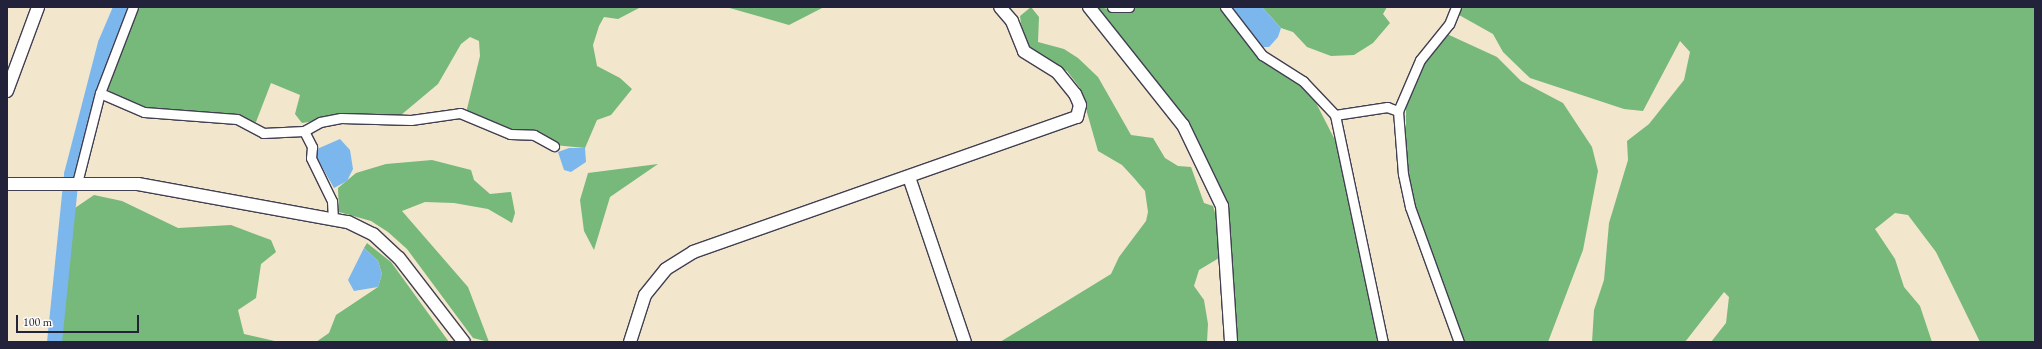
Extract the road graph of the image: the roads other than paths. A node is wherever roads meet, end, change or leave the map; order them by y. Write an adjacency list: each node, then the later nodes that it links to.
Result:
1 (133, 7): 10 (street)
2 (1000, 7): 15 (street)
3 (1089, 7): 22 (street)
4 (1112, 7): 5 (street)
5 (1130, 7)
6 (1225, 7): 12 (street)
7 (1456, 7): 11 (street)
8 (34, 8): 9 (street)
9 (7, 91)
10 (100, 93): 13 (street); 16 (street)
11 (1398, 111): 12 (street); 24 (street)
12 (1335, 115): 23 (street)
13 (304, 131): 14 (street); 18 (street)
14 (554, 146)
15 (910, 177): 20 (street); 21 (street)
16 (74, 183): 17 (street); 18 (street)
17 (9, 184)
18 (333, 218): 19 (street)
19 (464, 342)
20 (630, 342)
21 (965, 342)
22 (1231, 342)
23 (1383, 342)
24 (1459, 342)

